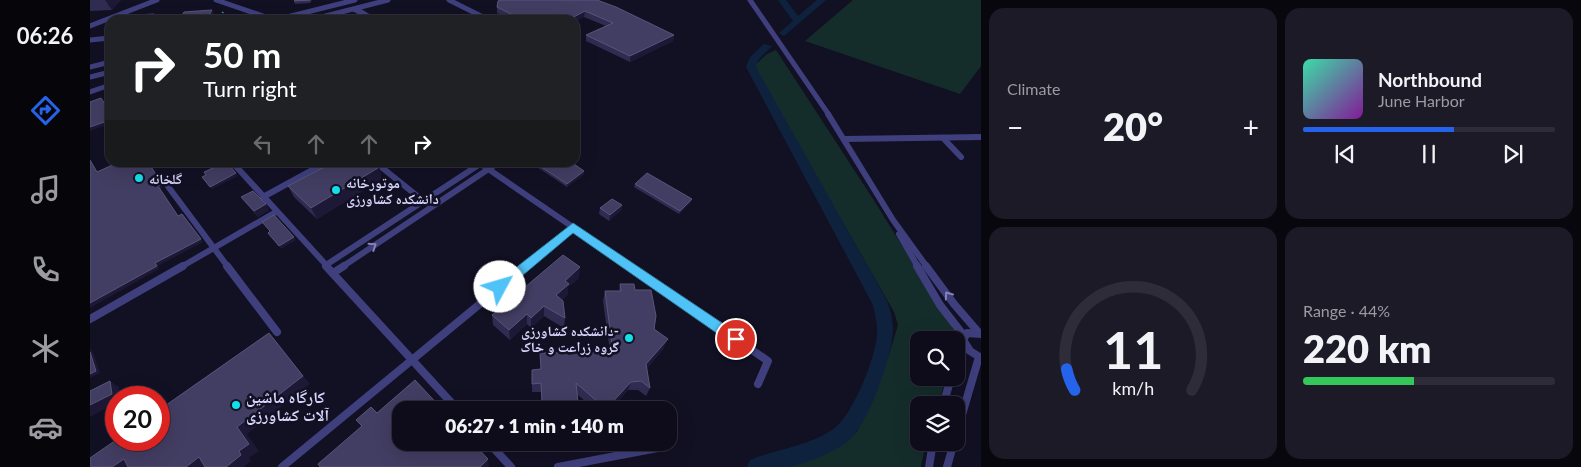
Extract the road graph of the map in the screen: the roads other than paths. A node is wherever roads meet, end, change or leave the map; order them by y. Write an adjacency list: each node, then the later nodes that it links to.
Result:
1 (157, 0): 9 (lane)
2 (216, 0): 10 (lane)
3 (388, 0): 7 (lane)
4 (449, 0): 6 (lane)
5 (750, 0): 28 (lane)
6 (457, 2): 15 (lane)
7 (355, 4): 8 (lane); 13 (lane); 14 (street)
8 (313, 10): 11 (lane); 12 (lane)
9 (114, 15)
10 (260, 15)
11 (294, 15)
12 (308, 15)
13 (326, 15)
14 (369, 15)
15 (480, 15)
16 (105, 18): 17 (lane)
17 (90, 26)
18 (105, 38): 19 (lane)
19 (90, 40)
20 (105, 63): 21 (lane)
21 (90, 67)
22 (105, 73): 23 (lane)
23 (90, 77)
24 (105, 87): 25 (lane)
25 (90, 92)
26 (981, 137): 27 (lane)
27 (943, 138): 28 (lane); 29 (lane)
28 (845, 139): 42 (lane)
29 (961, 157)
30 (236, 167): 38 (lane)
31 (318, 167): 38 (lane)
32 (380, 167): 39 (lane)
33 (476, 167): 39 (lane)
34 (487, 167): 36 (lane)
35 (492, 167): 36 (lane)
36 (489, 169): 40 (lane); 43 (lane)
37 (164, 181): 44 (lane)
38 (263, 197): 41 (lane)
39 (424, 201): 40 (lane); 45 (lane)
40 (432, 207): 46 (lane, one-way to 40)
41 (276, 212): 44 (lane); 45 (lane)
42 (893, 220): 48 (lane); 50 (lane, one-way to 42)
43 (573, 227): 54 (lane); 55 (lane)
44 (214, 248): 47 (lane); 49 (lane)
45 (326, 265): 46 (lane)
46 (333, 273): 54 (lane)
47 (90, 319)
48 (960, 331)
49 (277, 332)
50 (980, 334): 51 (lane)
51 (965, 335)
52 (965, 346): 53 (lane)
53 (980, 358): 57 (lane)
54 (412, 360): 56 (lane); 62 (lane)
55 (758, 384)
56 (450, 401)
57 (965, 406)
58 (496, 451): 63 (lane)
59 (642, 451): 64 (lane)
60 (932, 451): 65 (lane)
61 (951, 451): 66 (lane)
62 (282, 467)
63 (511, 467)
64 (558, 467)
65 (929, 467)
66 (947, 467)

